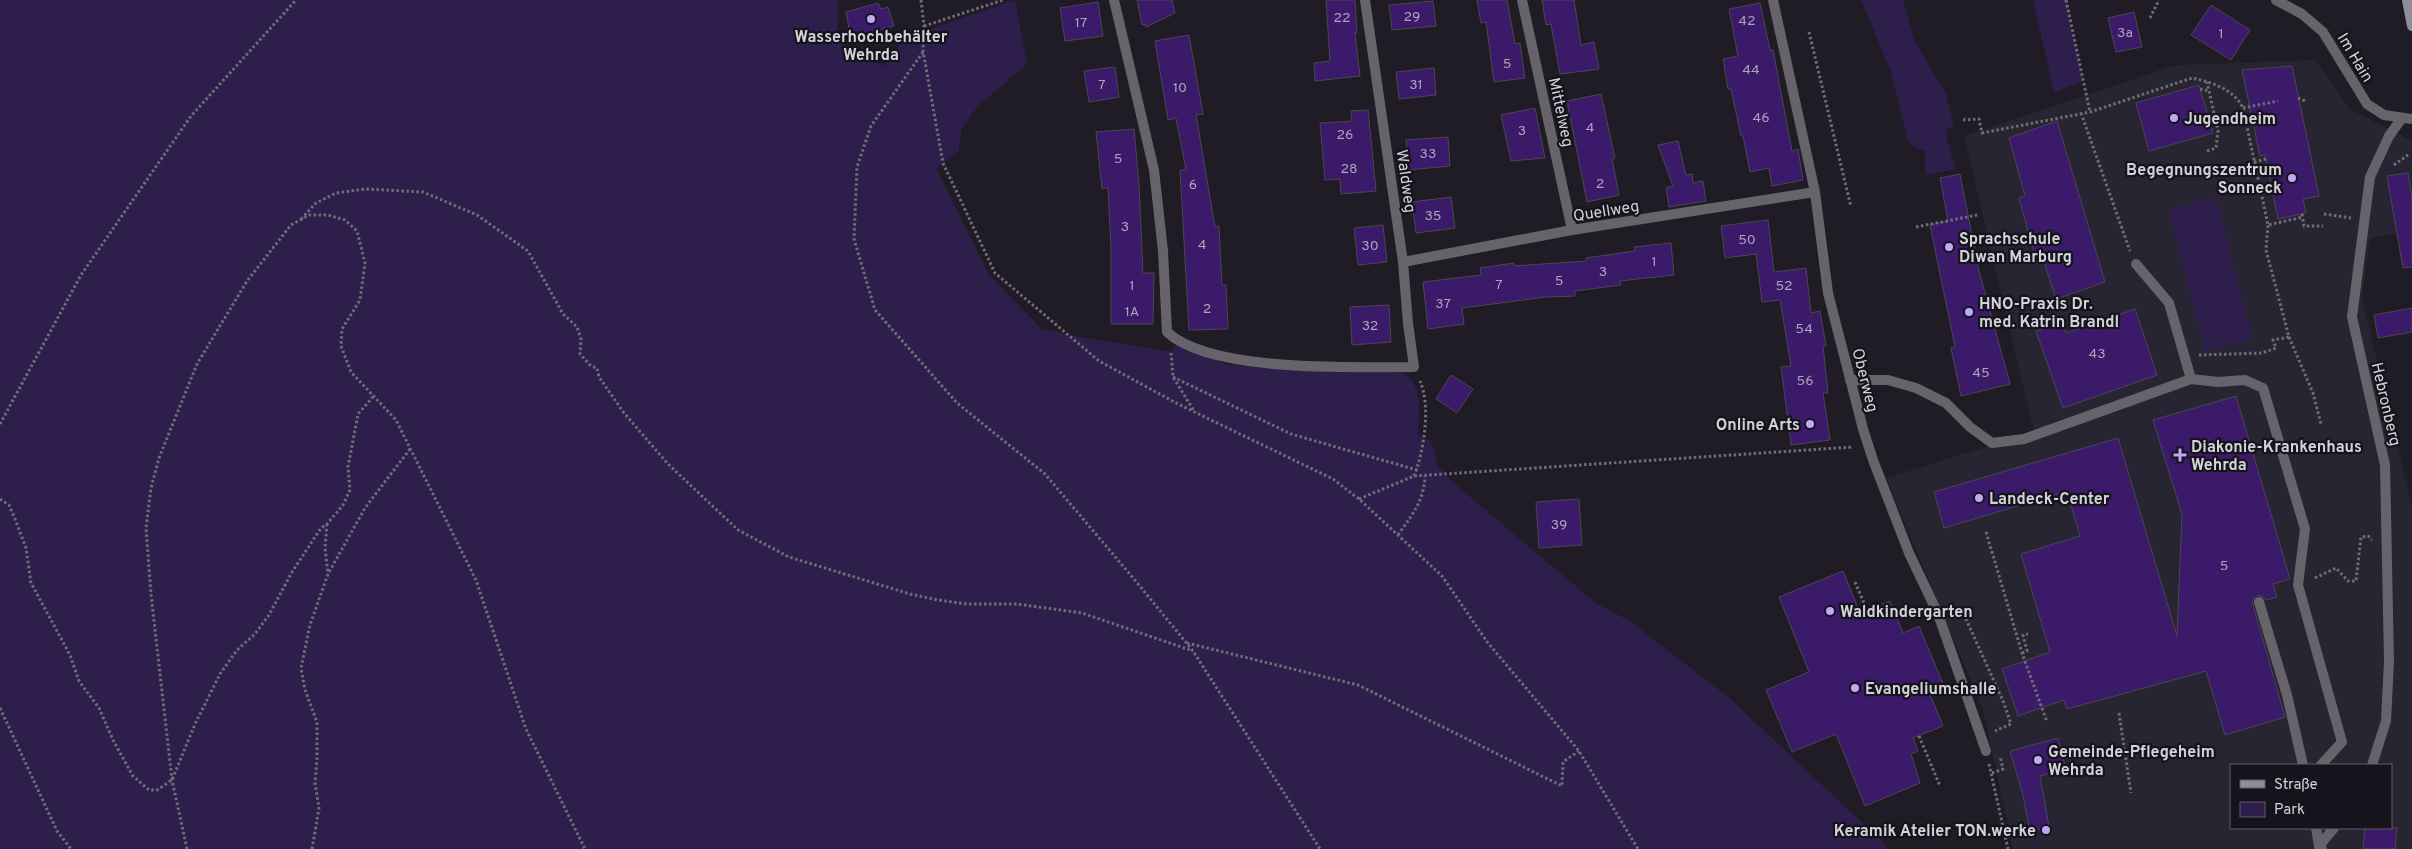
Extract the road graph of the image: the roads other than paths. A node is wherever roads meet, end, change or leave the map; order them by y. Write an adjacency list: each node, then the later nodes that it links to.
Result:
1 (1114, 0): 11 (street, Waldweg)
2 (1365, 0): 11 (street, Waldweg)
3 (1522, 0): 10 (street, Mittelweg)
4 (1773, 0): 9 (street, Oberweg)
5 (2276, 0): 8 (street, Im Hain)
6 (2407, 0): 7 (main road)
7 (2412, 26)
8 (2407, 118): 19 (street, Hebronberg)
9 (1815, 192): 10 (street, Quellweg); 13 (street, Oberweg)
10 (1572, 230): 11 (street, Quellweg)
11 (1403, 262)
12 (2136, 264): 14 (street)
13 (1850, 380): 14 (street); 16 (street, Oberweg)
14 (2191, 380): 18 (street)
15 (2259, 602): 17 (street)
16 (1986, 751)
17 (2303, 764)
18 (2322, 764)
19 (2372, 764)
20 (2316, 829): 22 (street)
21 (2333, 829): 22 (street)
22 (2321, 848)

